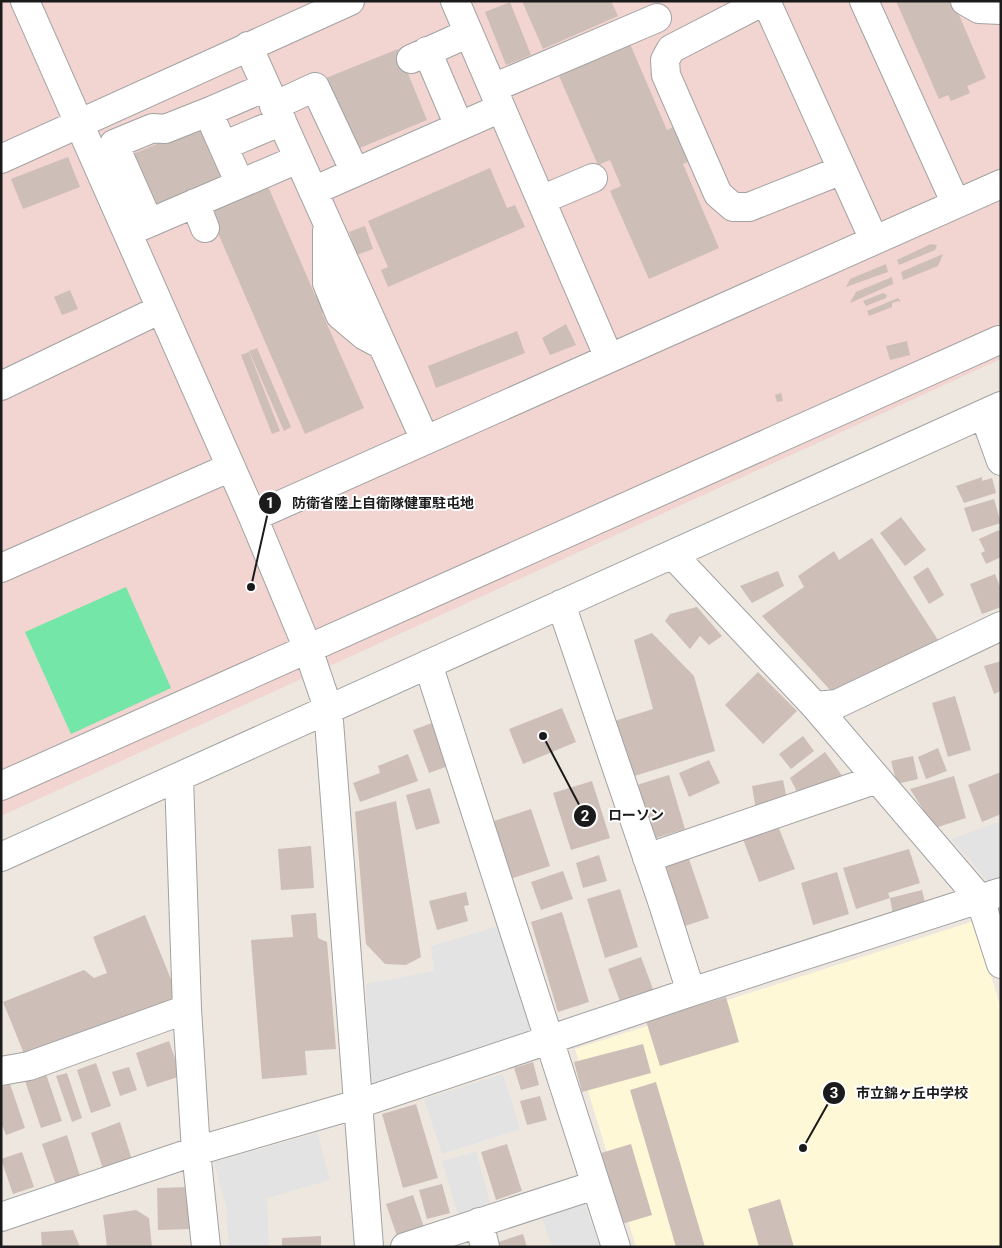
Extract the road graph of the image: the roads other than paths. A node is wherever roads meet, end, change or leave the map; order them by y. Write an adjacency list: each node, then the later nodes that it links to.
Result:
1 (25, 1): 15 (street)
2 (350, 1): 10 (street)
3 (455, 1): 9 (street)
4 (765, 1): 11 (street); 21 (street)
5 (864, 1): 28 (street)
6 (965, 1): 8 (street)
7 (653, 9): 11 (street); 12 (street)
8 (1001, 10)
9 (469, 33): 12 (street); 16 (street)
10 (248, 46): 13 (street); 15 (street)
11 (671, 49): 21 (street)
12 (497, 98): 16 (street); 27 (street)
13 (274, 105): 14 (street); 18 (street); 19 (street); 22 (street)
14 (208, 112): 17 (street); 18 (street)
15 (90, 119): 17 (street); 20 (street); 29 (street)
16 (460, 126): 22 (street)
17 (114, 144): 29 (street)
18 (223, 146): 24 (street)
19 (298, 158): 24 (street); 26 (street)
20 (1, 159)
21 (842, 170): 30 (street)
22 (355, 172): 26 (street)
23 (593, 178): 27 (street)
24 (240, 184): 29 (street)
25 (1001, 184): 28 (street)
26 (313, 190): 36 (street)
27 (541, 200): 33 (street)
28 (956, 204): 30 (street)
29 (138, 228): 31 (street)
30 (874, 240): 33 (street)
31 (161, 308): 34 (street); 38 (street)
32 (999, 340): 44 (street)
33 (609, 358): 36 (street)
34 (1, 386)
35 (992, 410): 37 (street); 40 (street)
36 (425, 440): 39 (street)
37 (1001, 461)
38 (231, 467): 39 (street); 41 (street)
39 (253, 518): 44 (street)
40 (674, 555): 42 (street); 46 (street)
41 (1, 568)
42 (561, 604): 45 (street); 52 (street)
43 (1001, 626): 46 (street)
44 (308, 649): 47 (street); 50 (street)
45 (428, 664): 47 (street); 57 (street)
46 (815, 706): 49 (street)
47 (328, 708): 48 (street); 59 (street)
48 (179, 778): 51 (street); 56 (street)
49 (877, 780): 52 (street); 53 (street)
50 (1, 786)
51 (1, 857)
52 (647, 858): 55 (street)
53 (990, 896): 54 (street); 55 (street)
54 (1001, 964)
55 (691, 992): 57 (street)
56 (187, 1008): 58 (street); 60 (street)
57 (550, 1040): 59 (street); 61 (street)
58 (1, 1071)
59 (358, 1104): 60 (street); 65 (street)
60 (196, 1151): 62 (street); 64 (street)
61 (595, 1184): 63 (street); 67 (street)
62 (1, 1217)
63 (482, 1234): 66 (street)
64 (206, 1247)
65 (369, 1247)
66 (405, 1247)
67 (616, 1247)

